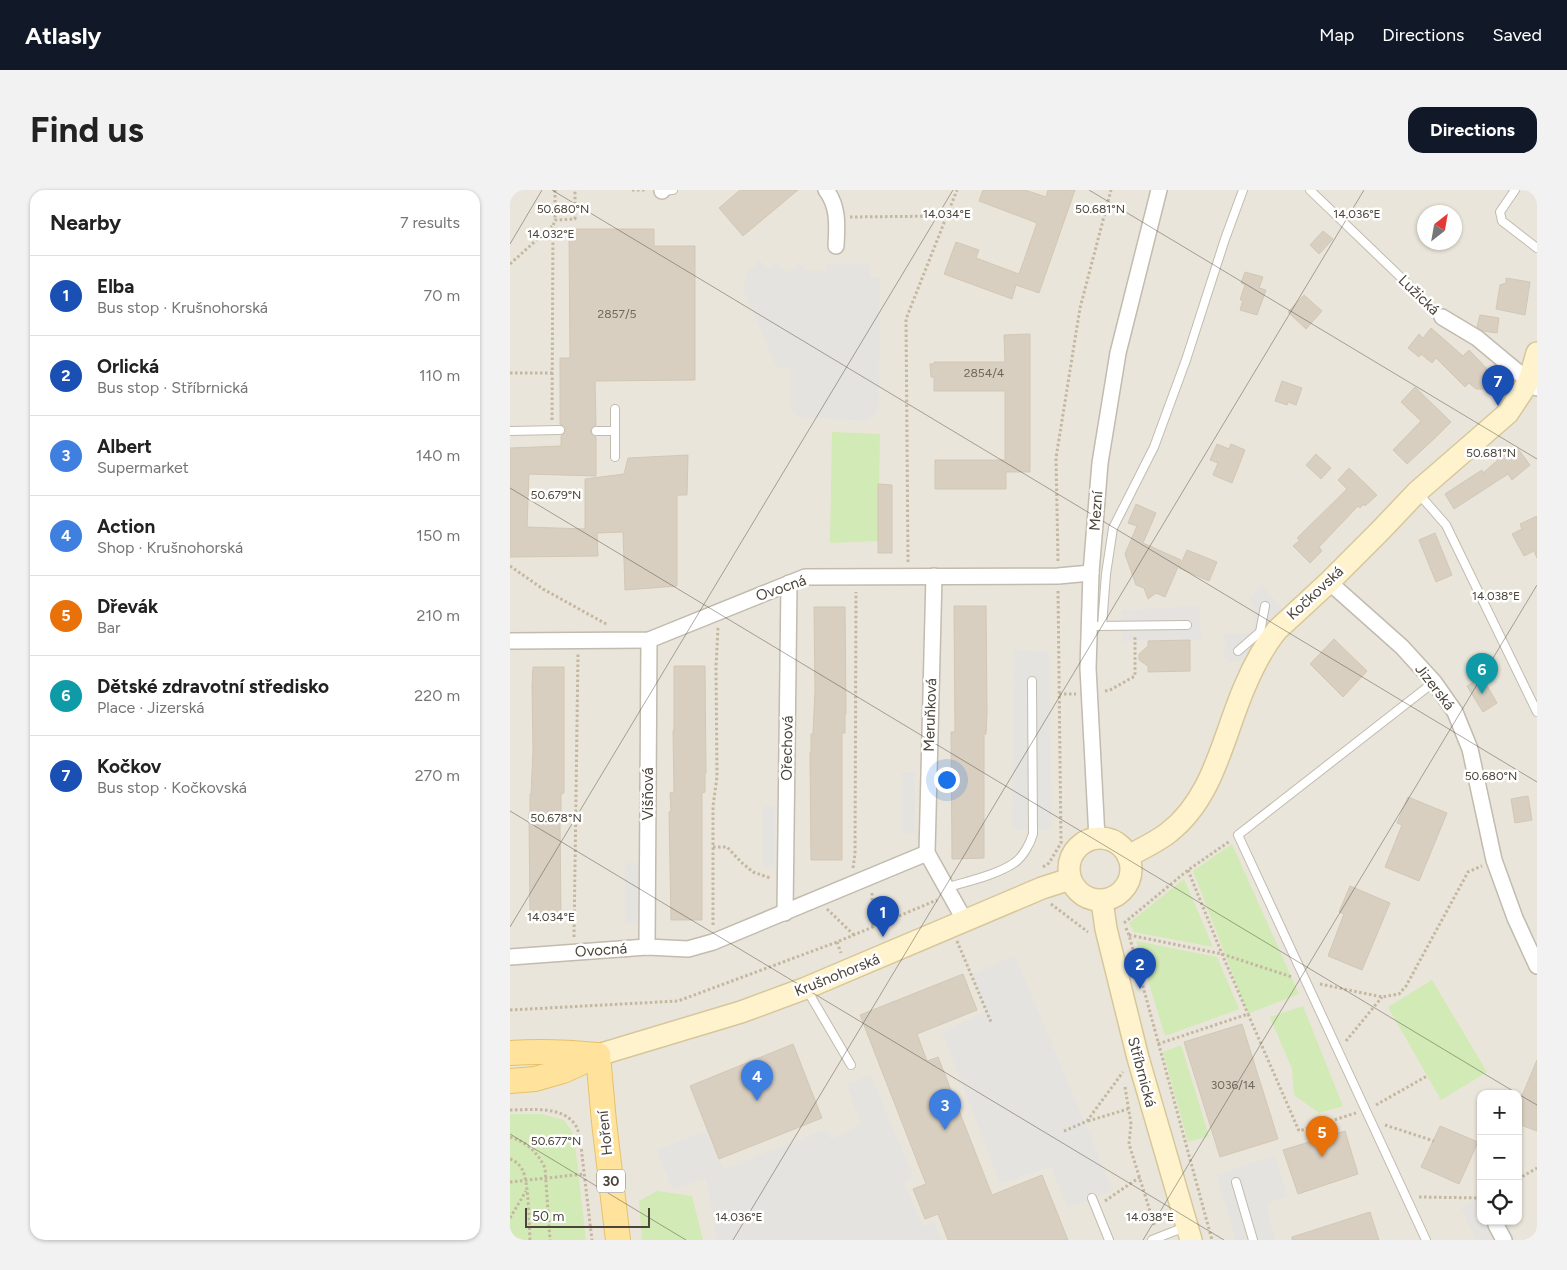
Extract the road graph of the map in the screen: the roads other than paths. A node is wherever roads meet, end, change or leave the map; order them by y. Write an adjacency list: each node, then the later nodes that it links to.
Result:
1 (662, 190): 2 (lane)
2 (673, 190)
3 (826, 190): 8 (street)
4 (1159, 190): 20 (street, Mezní)
5 (1243, 190): 26 (lane)
6 (1310, 190): 10 (lane, Lužická)
7 (1515, 190): 9 (lane)
8 (836, 246)
9 (1537, 248)
10 (1442, 317): 12 (street, Lužická)
11 (1537, 353): 12 (street, Kočkovská)
12 (1533, 385): 19 (street, Kočkovská)
13 (615, 408): 17 (lane)
14 (560, 430): 15 (lane)
15 (510, 431)
16 (596, 431): 17 (lane)
17 (615, 431): 18 (lane)
18 (615, 457)
19 (1417, 492): 22 (street, Kočkovská); 33 (lane)
20 (1091, 573): 21 (street, Ovocná); 26 (street, Mezní)
21 (934, 576): 23 (street, Ovocná); 35 (street, Meruňková)
22 (1329, 582): 27 (street, Kočkovská); 32 (street, Jizerská)
23 (788, 583): 28 (street, Ovocná); 40 (street, Ořechová)
24 (1265, 606): 27 (lane)
25 (1187, 624): 26 (lane)
26 (1096, 626): 34 (street, Mezní)
27 (1265, 635): 30 (lane); 36 (street, Kočkovská)
28 (649, 640): 29 (street, Ovocná); 42 (street, Višňová)
29 (510, 641)
30 (1238, 651)
31 (1032, 681): 38 (lane)
32 (1434, 682): 44 (street, Jizerská); 54 (lane)
33 (1537, 712)
34 (1097, 838): 36 (street); 37 (street)
35 (927, 854): 38 (street); 40 (street, Ovocná)
36 (1128, 856): 39 (street)
37 (1070, 879): 39 (street); 41 (street, Krušnohorská)
38 (947, 891): 41 (street)
39 (1102, 901): 53 (street, Stříbrnická)
40 (785, 913): 42 (street, Ovocná)
41 (958, 924): 45 (street, Krušnohorská)
42 (647, 947): 43 (street, Ovocná)
43 (510, 957)
44 (1537, 966)
45 (806, 988): 47 (street, Krušnohorská); 48 (lane)
46 (510, 1053): 47 (main road, Krušnohorská)
47 (598, 1055): 49 (main road, Krušnohorská); 55 (main road, Hoření / 30)
48 (851, 1065)
49 (510, 1080)
50 (1236, 1182): 58 (lane)
51 (1092, 1198): 56 (lane)
52 (1496, 1225): 59 (street)
53 (1189, 1233): 57 (lane)
54 (1423, 1239)
55 (618, 1240)
56 (1109, 1240)
57 (1152, 1240)
58 (1254, 1240)
59 (1504, 1240)

